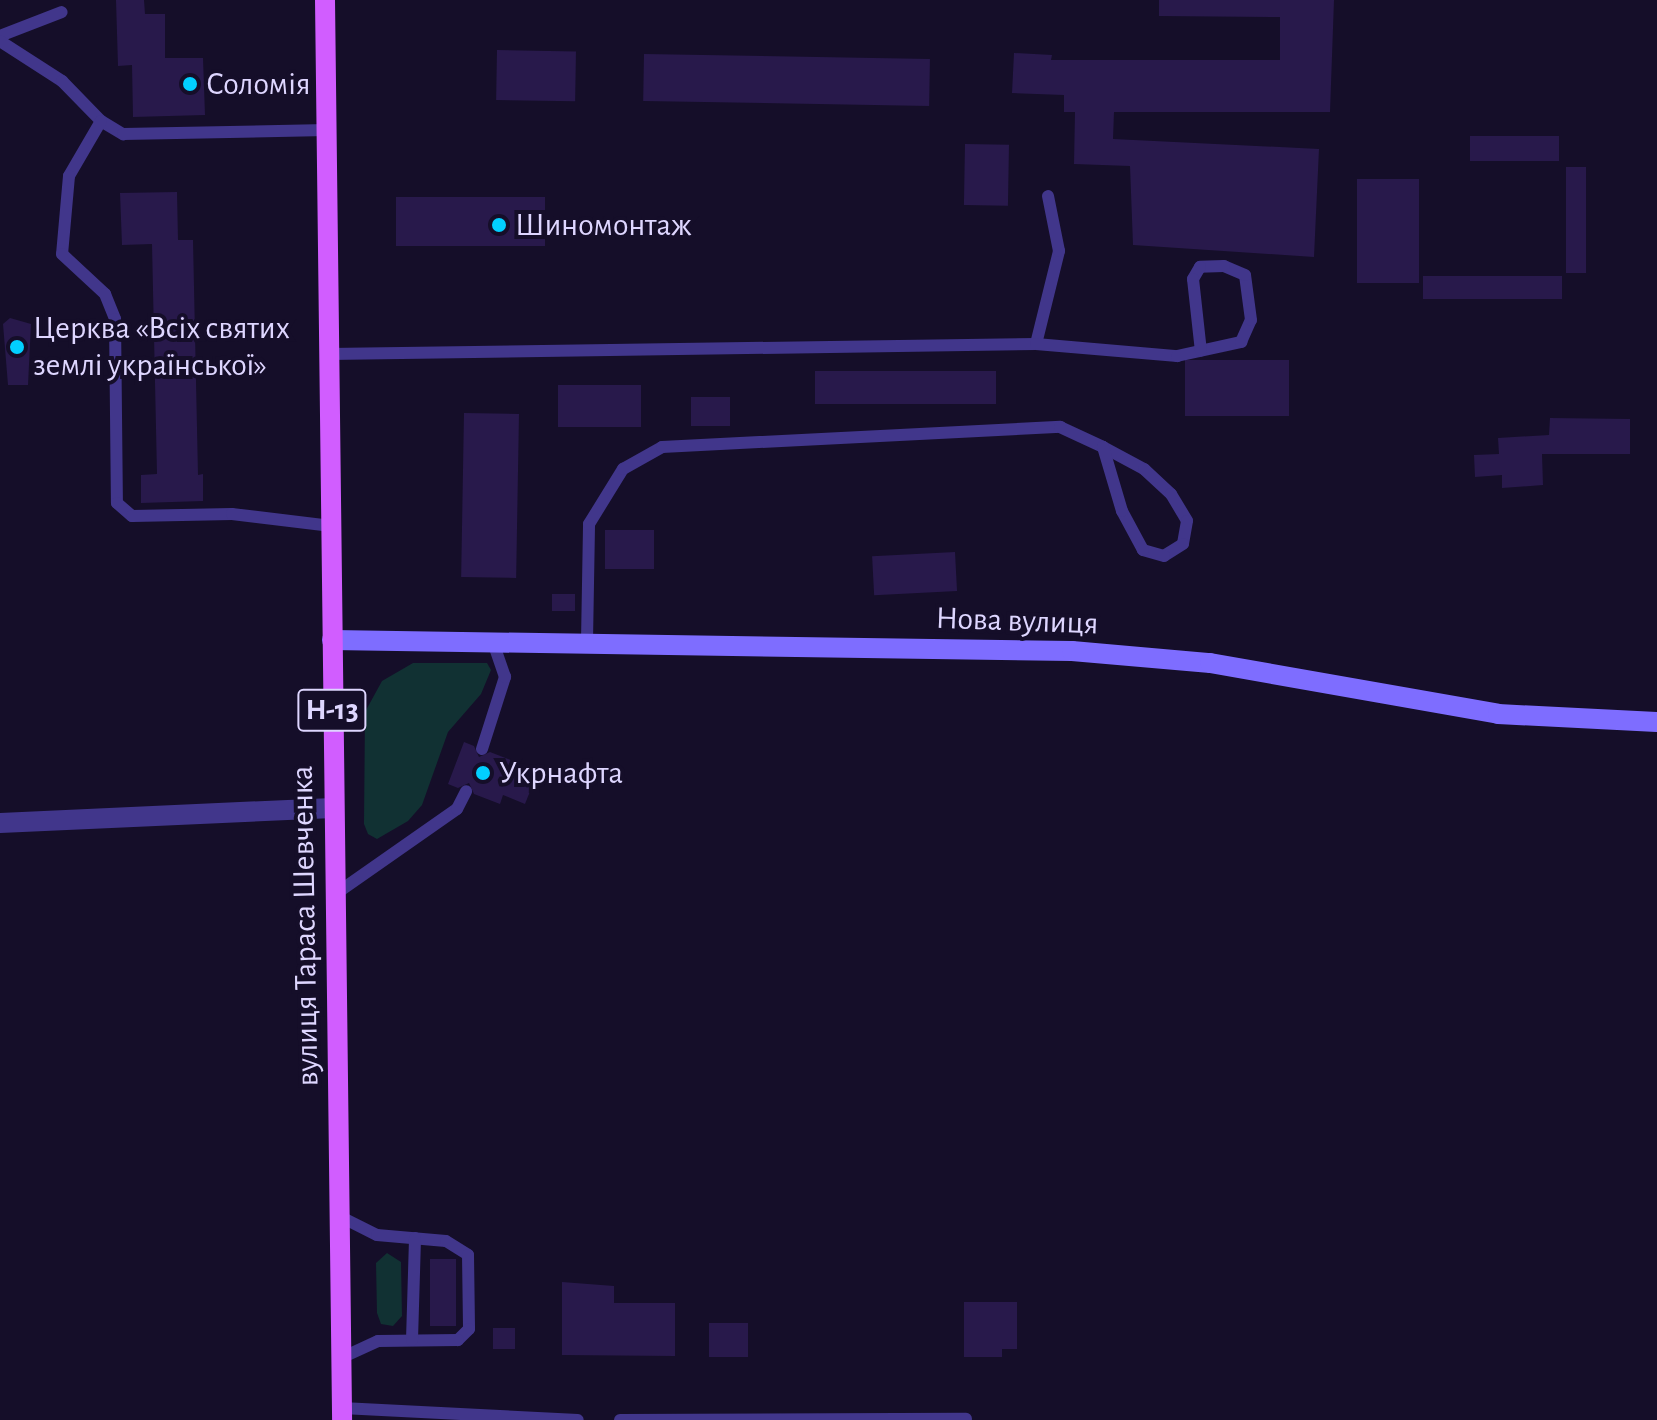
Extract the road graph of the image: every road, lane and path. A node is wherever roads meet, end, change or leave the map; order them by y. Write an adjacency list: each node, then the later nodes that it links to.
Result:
1 (325, 0): 5 (main road, вулиця Тараса Шевченка / Н-13)
2 (62, 12): 3 (lane)
3 (0, 39): 4 (lane)
4 (101, 121): 5 (lane); 11 (lane)
5 (327, 130): 9 (main road, вулиця Тараса Шевченка / Н-13)
6 (1048, 196): 7 (lane)
7 (1036, 344): 8 (lane); 9 (lane)
8 (1201, 351): 8 (lane)
9 (329, 354): 11 (main road, вулиця Тараса Шевченка / Н-13)
10 (1103, 447): 10 (lane); 14 (lane)
11 (331, 526): 12 (main road, вулиця Тараса Шевченка / Н-13)
12 (332, 640): 13 (street, Нова вулиця); 18 (main road, вулиця Тараса Шевченка / Н-13)
13 (492, 640): 14 (street, Нова вулиця); 16 (lane)
14 (587, 641): 15 (street, Нова вулиця)
15 (1657, 722)
16 (482, 749)
17 (466, 791): 20 (lane)
18 (333, 808): 19 (street); 20 (main road, вулиця Тараса Шевченка / Н-13)
19 (0, 823)
20 (334, 895): 21 (main road, вулиця Тараса Шевченка / Н-13)
21 (339, 1216): 22 (lane); 24 (main road, вулиця Тараса Шевченка / Н-13)
22 (415, 1238): 23 (lane); 23 (lane)
23 (412, 1340): 24 (lane)
24 (341, 1358): 25 (main road, вулиця Тараса Шевченка / Н-13)
25 (342, 1414): 26 (lane)
26 (393, 1415): 28 (lane)
27 (966, 1419): 29 (lane)
28 (578, 1420)
29 (620, 1420)

